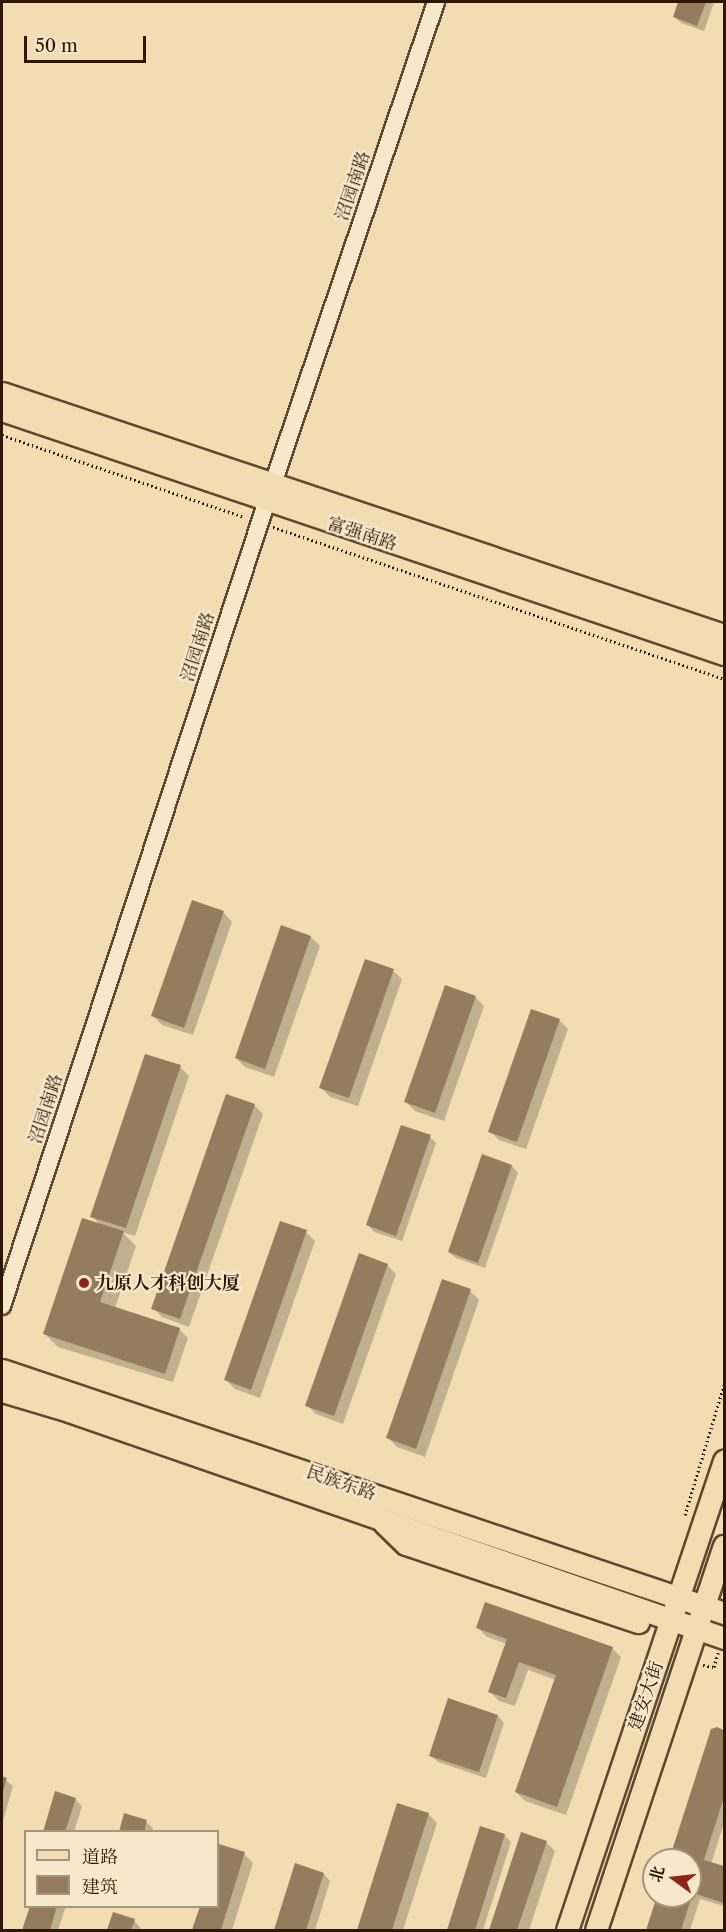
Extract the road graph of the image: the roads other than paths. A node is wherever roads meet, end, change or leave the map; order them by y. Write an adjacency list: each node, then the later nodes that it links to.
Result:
1 (436, 2): 4 (street, 沼园南路)
2 (2, 393): 4 (main road, 富强南路)
3 (2, 411): 4 (main road, 富强南路)
4 (270, 492): 5 (main road, 富强南路); 6 (main road, 富强南路); 7 (street, 沼园南路)
5 (724, 635)
6 (724, 654)
7 (2, 1306)
8 (2, 1370): 12 (main road, 民族东路)
9 (2, 1391): 14 (main road, 民族东路)
10 (724, 1461): 12 (main road, 建安大街)
11 (724, 1546): 13 (main road, 建安大街)
12 (680, 1598): 13 (main road, 民族东路); 14 (main road, 建安大街)
13 (715, 1610): 15 (main road, 建安大街)
14 (670, 1625): 15 (main road, 民族东路); 17 (main road, 建安大街)
15 (697, 1629): 16 (main road, 民族东路); 18 (main road, 建安大街)
16 (724, 1638)
17 (567, 1930)
18 (596, 1930)

